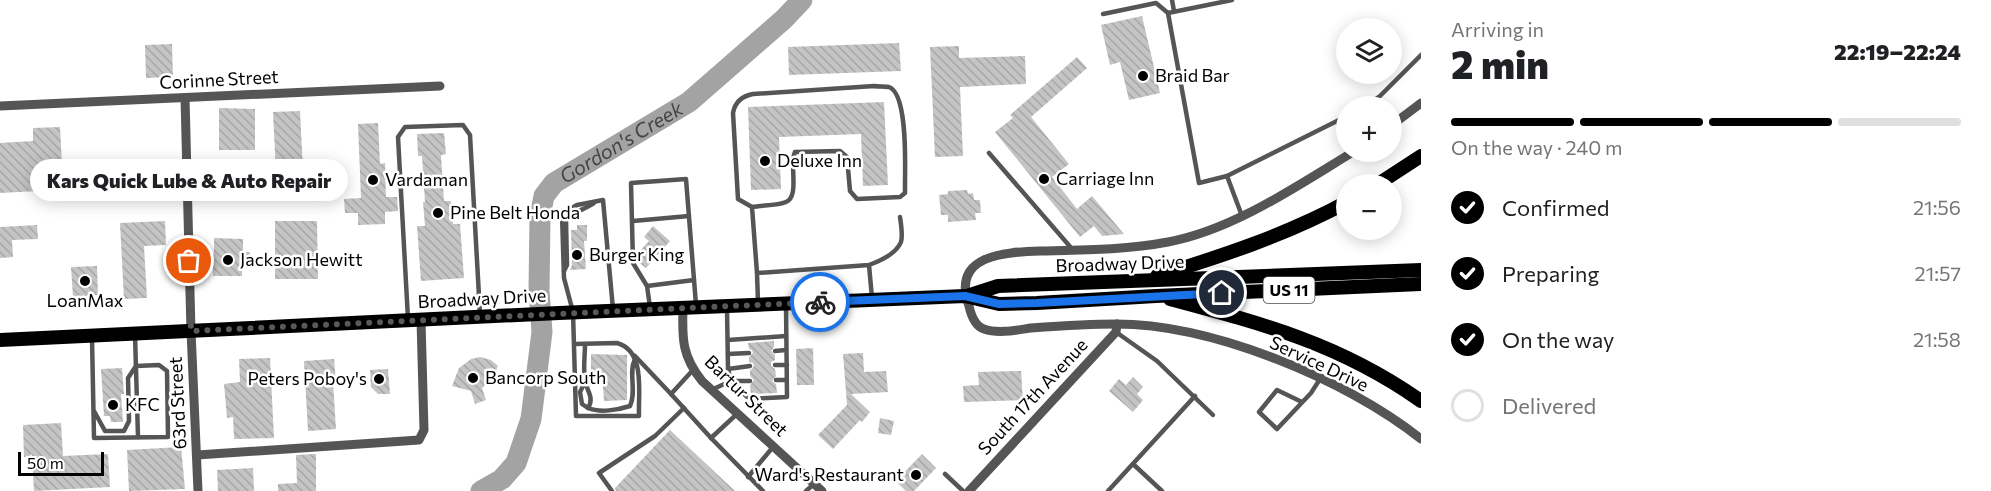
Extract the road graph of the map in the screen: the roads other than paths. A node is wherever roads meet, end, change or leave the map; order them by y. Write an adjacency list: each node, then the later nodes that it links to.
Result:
1 (1172, 0): 3 (lane)
2 (1232, 0): 3 (lane)
3 (1174, 11): 4 (lane)
4 (1167, 13): 5 (lane); 18 (lane)
5 (1103, 14)
6 (1421, 55): 8 (lane)
7 (440, 86): 9 (street, Corinne Street)
8 (1381, 96)
9 (185, 98): 11 (street, Corinne Street); 46 (street, 63rd Street)
10 (1421, 103): 12 (street)
11 (0, 106)
12 (1402, 117)
13 (1336, 122): 18 (lane)
14 (989, 153): 25 (lane)
15 (1421, 156): 17 (main road)
16 (1336, 162): 22 (street)
17 (1393, 174)
18 (1227, 176): 22 (lane)
19 (752, 207): 19 (lane); 28 (lane)
20 (1336, 208): 30 (main road)
21 (689, 216): 24 (lane); 24 (lane); 29 (lane)
22 (1242, 216): 25 (street)
23 (900, 217): 26 (lane)
24 (633, 221): 32 (lane)
25 (1073, 250): 33 (street)
26 (869, 265): 28 (lane); 35 (lane)
27 (1421, 270): 30 (main road, Broadway Drive / US 11)
28 (757, 273): 37 (lane)
29 (694, 280): 32 (lane); 39 (lane)
30 (1141, 282): 33 (main road, Broadway Drive / US 11)
31 (1421, 284): 34 (main road, Broadway Drive / US 11)
32 (647, 286): 40 (lane)
33 (965, 296): 34 (main road, Broadway Drive / US 11); 35 (main road, Broadway Drive / US 11); 45 (street, Service Drive)
34 (1156, 296): 74 (main road)
35 (873, 300): 36 (main road, Broadway Drive / US 11)
36 (786, 304): 37 (main road, Broadway Drive / US 11); 49 (lane)
37 (758, 305): 38 (main road, Broadway Drive / US 11)
38 (728, 306): 39 (main road, Broadway Drive / US 11); 51 (lane)
39 (689, 308): 40 (main road, Broadway Drive / US 11); 64 (street, Bartur Street)
40 (651, 309): 41 (main road, Broadway Drive / US 11)
41 (613, 311): 42 (main road, Broadway Drive / US 11); 42 (lane)
42 (566, 313): 43 (main road, Broadway Drive / US 11); 52 (lane)
43 (480, 317): 44 (main road, Broadway Drive / US 11); 44 (lane)
44 (414, 320): 46 (main road, Broadway Drive / US 11); 85 (street)
45 (1117, 328): 65 (street, Service Drive); 73 (lane); 96 (street, South 17th Avenue)
46 (191, 331): 47 (main road, Broadway Drive / US 11); 85 (street, 63rd Street)
47 (135, 334): 48 (main road, Broadway Drive / US 11); 61 (lane)
48 (92, 336): 50 (main road, Broadway Drive / US 11); 78 (lane)
49 (786, 336): 51 (lane); 54 (lane)
50 (0, 340)
51 (728, 340): 57 (lane)
52 (574, 344): 53 (lane); 58 (lane)
53 (585, 344): 58 (lane); 70 (lane)
54 (786, 350): 55 (lane); 60 (lane)
55 (775, 351)
56 (749, 353): 57 (lane)
57 (728, 354): 63 (lane)
58 (634, 357): 72 (lane); 76 (lane)
59 (775, 365): 60 (lane)
60 (786, 365): 67 (lane)
61 (136, 366): 78 (lane); 81 (lane); 81 (lane)
62 (750, 366): 63 (lane)
63 (728, 369): 68 (lane)
64 (693, 370): 71 (street, Bartur Street); 72 (lane)
65 (1320, 379): 75 (lane); 83 (street, Service Drive)
66 (776, 380): 67 (lane)
67 (786, 380): 68 (lane)
68 (731, 381): 69 (lane); 71 (lane)
69 (750, 381)
70 (585, 382): 76 (lane); 76 (lane)
71 (711, 390): 79 (street, Bartur Street)
72 (671, 394): 77 (lane)
73 (1195, 396): 80 (lane); 86 (lane)
74 (1421, 401)
75 (1302, 402): 75 (lane)
76 (588, 408)
77 (684, 408): 82 (lane); 91 (lane)
78 (94, 411): 81 (lane)
79 (738, 413): 82 (lane); 84 (street, Bartur Street)
80 (1213, 415)
81 (138, 437)
82 (711, 438): 88 (lane)
83 (1421, 439)
84 (773, 447): 88 (lane); 89 (street, Bartur Street)
85 (197, 455): 90 (street, 63rd Street)
86 (1133, 464): 97 (lane); 98 (lane)
87 (945, 474): 95 (lane)
88 (748, 477): 92 (lane)
89 (814, 484): 93 (lane); 94 (street, Bartur Street)
90 (198, 491)
91 (612, 491)
92 (763, 491)
93 (806, 491)
94 (822, 491)
95 (963, 491)
96 (969, 491)
97 (1108, 491)
98 (1162, 491)

